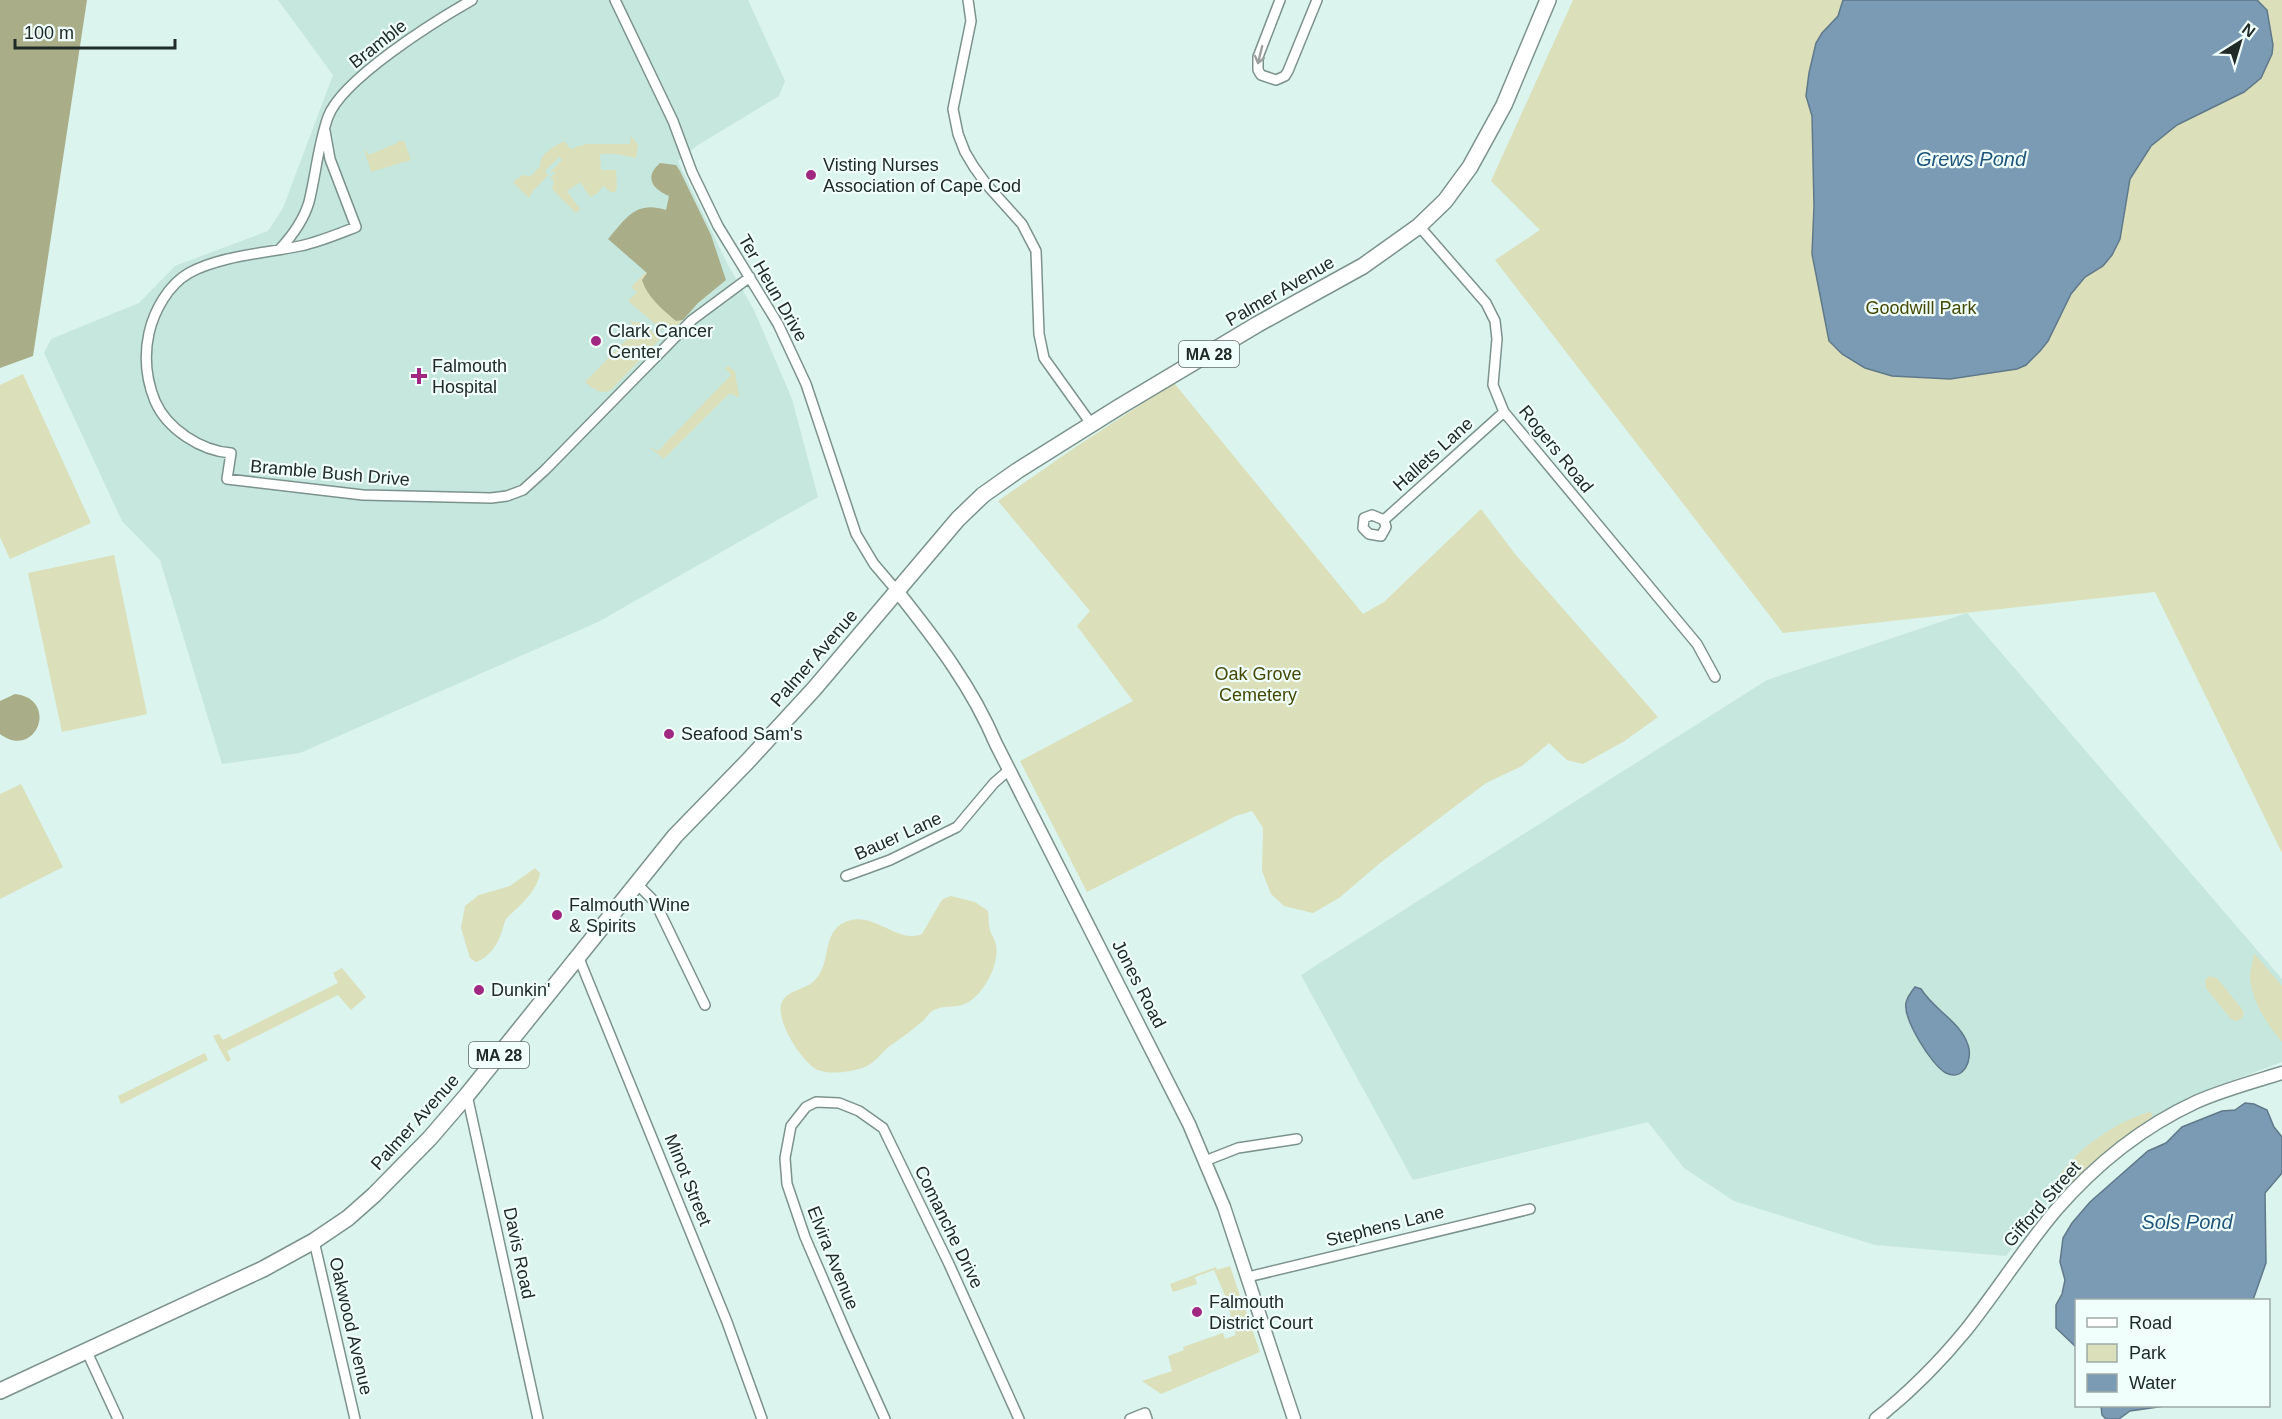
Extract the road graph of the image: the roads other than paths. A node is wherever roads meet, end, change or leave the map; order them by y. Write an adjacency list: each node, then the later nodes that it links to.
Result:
1 (472, 0): 7 (street, Bramble)
2 (615, 0): 10 (street, Ter Heun Drive)
3 (969, 0): 12 (street)
4 (1280, 0): 5 (street, one-way to 5)
5 (1317, 0)
6 (1548, 0): 8 (highway, Palmer Avenue / MA 28)
7 (325, 131): 9 (street, Bramble); 9 (street, Bramble Bush Drive)
8 (1419, 226): 11 (street, Rogers Road); 12 (highway, Palmer Avenue / MA 28)
9 (280, 249): 10 (street, Bramble Bush Drive)
10 (750, 277): 14 (street, Ter Heun Drive)
11 (1504, 412): 13 (street, Hallets Lane); 15 (street, Rogers Road)
12 (1092, 424): 14 (highway, Palmer Avenue / MA 28)
13 (1384, 520)
14 (897, 591): 16 (main road, Jones Road); 18 (highway, Palmer Avenue / MA 28)
15 (1714, 677)
16 (1009, 770): 17 (street, Bauer Lane); 25 (main road, Jones Road)
17 (846, 876)
18 (636, 883): 19 (highway, Palmer Avenue / MA 28); 20 (street)
19 (578, 956): 22 (highway, Palmer Avenue / MA 28); 35 (street, Minot Street)
20 (705, 1005)
21 (2282, 1073): 40 (main road, Gifford Street)
22 (467, 1095): 27 (highway, Palmer Avenue / MA 28); 34 (street, Davis Road)
23 (806, 1107): 36 (street, Elvira Avenue); 37 (street, Comanche Drive)
24 (1297, 1139): 25 (street)
25 (1205, 1161): 28 (main road, Jones Road)
26 (1530, 1209): 28 (street, Stephens Lane)
27 (314, 1241): 29 (highway, Palmer Avenue / MA 28); 33 (street, Oakwood Avenue)
28 (1248, 1277): 39 (main road, Jones Road)
29 (87, 1352): 30 (highway, Palmer Avenue / MA 28); 32 (street)
30 (0, 1391)
31 (1146, 1416): 38 (street)
32 (118, 1419)
33 (355, 1419)
34 (537, 1419)
35 (762, 1419)
36 (885, 1419)
37 (1019, 1419)
38 (1130, 1419)
39 (1294, 1419)
40 (1876, 1419)

